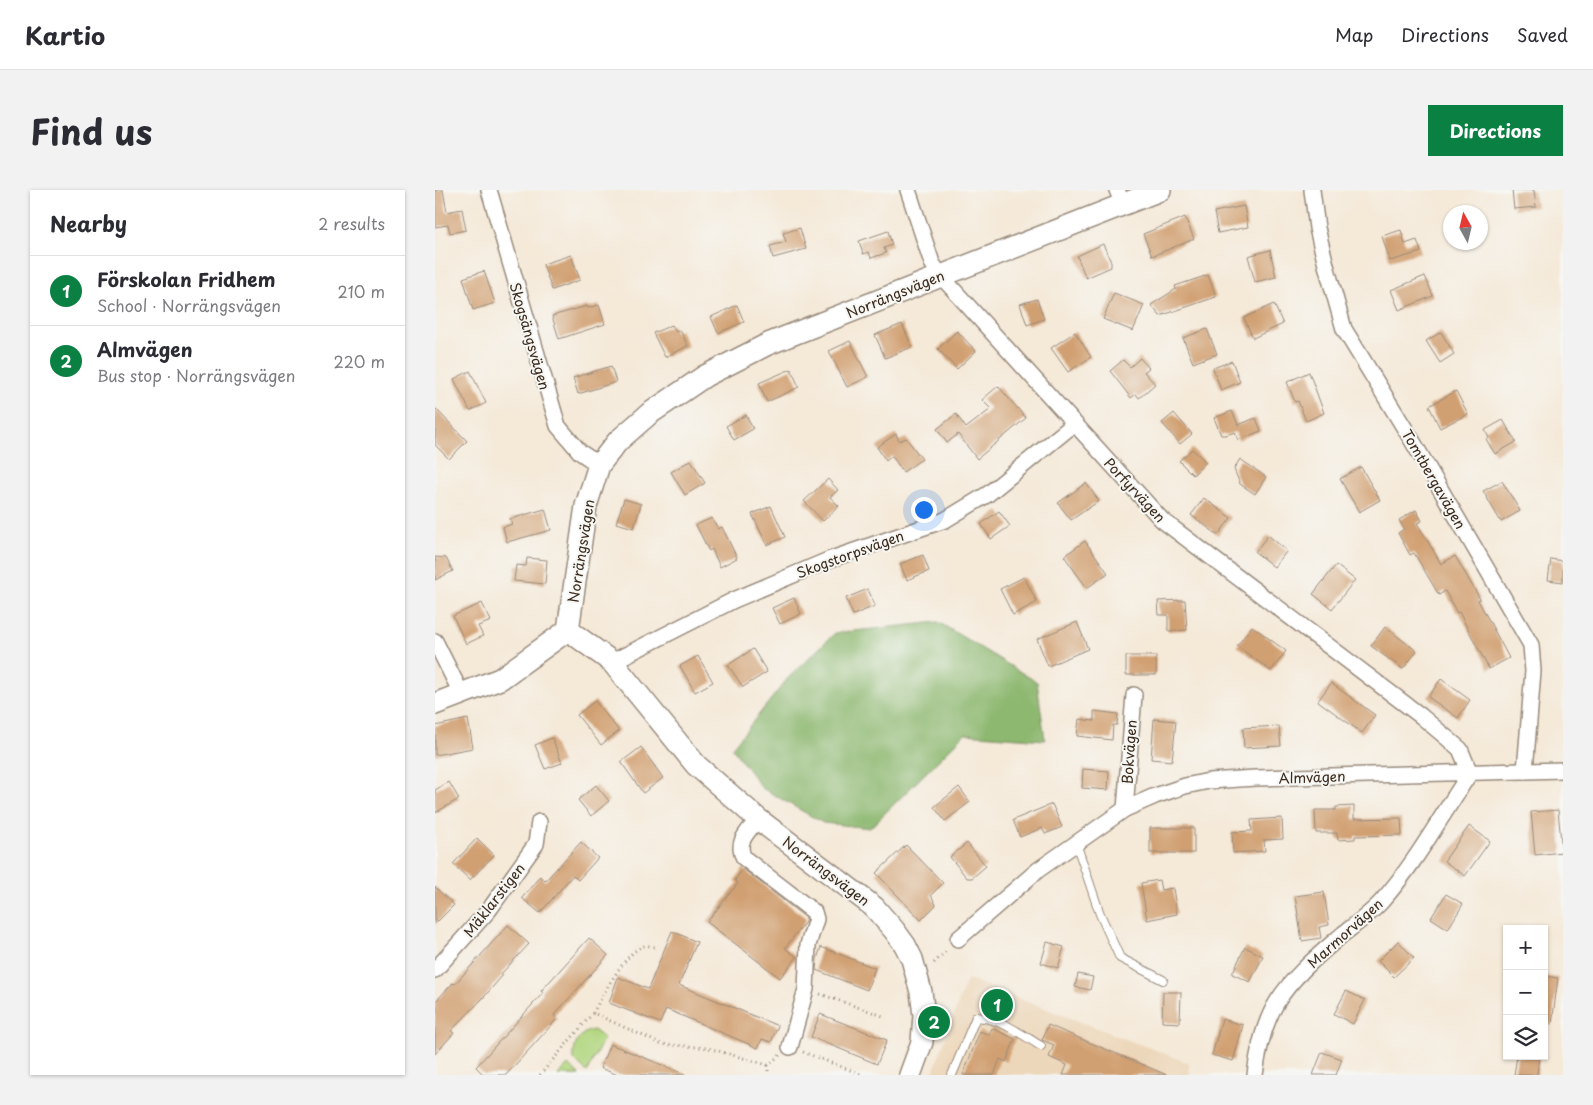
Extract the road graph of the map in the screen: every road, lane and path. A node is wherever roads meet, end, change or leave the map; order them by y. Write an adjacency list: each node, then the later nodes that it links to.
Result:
1 (489, 190): 8 (street, Skogsängsvägen)
2 (908, 190): 6 (street, Porfyrvägen)
3 (1160, 190): 5 (street, Norrängsvägen)
4 (1312, 190): 16 (street, Tomtbergavägen)
5 (1120, 197): 6 (street, Norrängsvägen)
6 (941, 276): 7 (street, Porfyrvägen); 8 (street, Norrängsvägen)
7 (1074, 424): 11 (street, Skogstorpsvägen); 17 (street, Porfyrvägen)
8 (599, 465): 9 (street, Norrängsvägen)
9 (568, 630): 11 (street, Norrängsvägen); 12 (street)
10 (435, 641): 12 (street)
11 (612, 662): 19 (street, Norrängsvägen)
12 (462, 695): 14 (street)
13 (1134, 695): 18 (street, Bokvägen)
14 (435, 704)
15 (1563, 770): 16 (street, Almvägen)
16 (1525, 771): 17 (street, Almvägen)
17 (1469, 773): 18 (street, Almvägen); 38 (street, Marmorvägen)
18 (1125, 810): 21 (street, Almvägen)
19 (758, 819): 27 (street); 36 (street, Norrängsvägen)
20 (539, 822): 25 (street, Mäklarstigen)
21 (1076, 843): 22 (street, Almvägen); 26 (lane)
22 (958, 939): 24 (path)
23 (656, 947): 28 (path)
24 (934, 963)
25 (435, 970)
26 (1163, 980)
27 (806, 989): 29 (path); 31 (street)
28 (593, 1013): 32 (path); 33 (path)
29 (885, 1017)
30 (1041, 1046): 37 (lane)
31 (790, 1047): 32 (path); 35 (path)
32 (768, 1065): 34 (path)
33 (541, 1075)
34 (768, 1075)
35 (863, 1075)
36 (910, 1075)
37 (952, 1075)
38 (1255, 1075)

